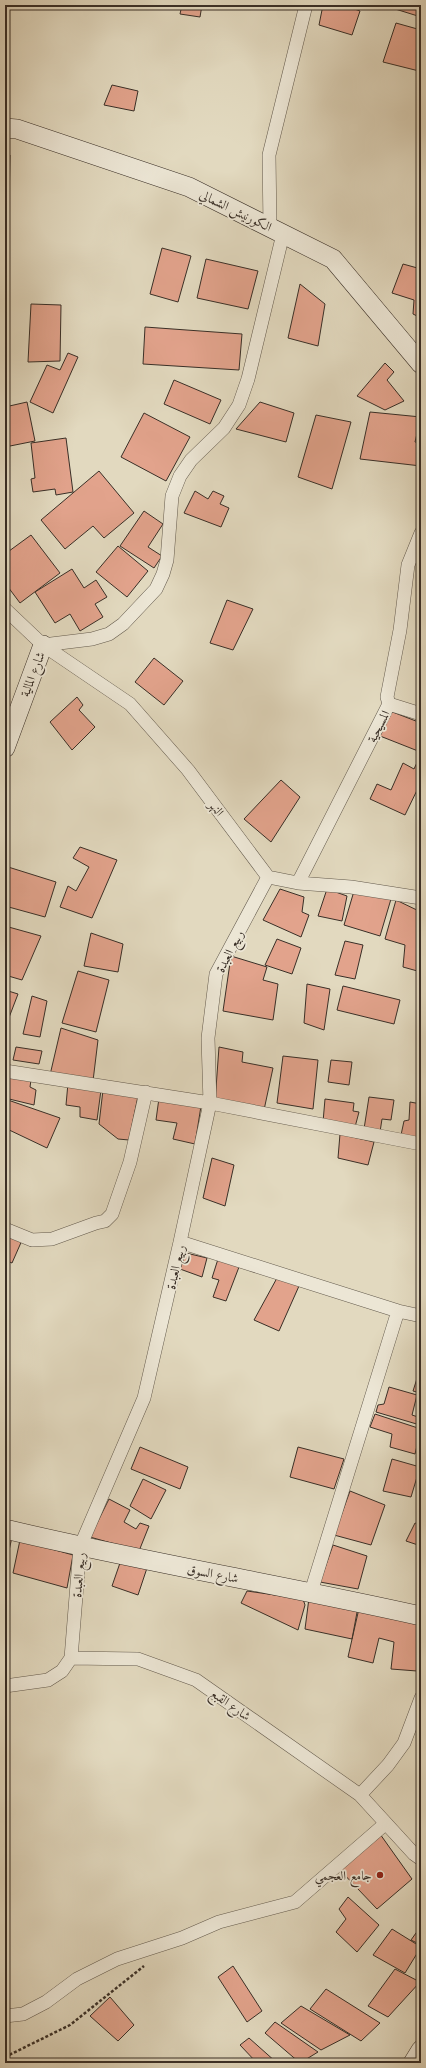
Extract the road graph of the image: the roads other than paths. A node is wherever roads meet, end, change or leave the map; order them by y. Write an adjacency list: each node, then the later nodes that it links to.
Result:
1 (306, 5): 3 (street)
2 (5, 128): 3 (street, الكورنيش الشمالي)
3 (276, 230): 4 (street, الكورنيش الشمالي); 7 (street)
4 (421, 364)
5 (421, 533): 8 (street, المسيحية)
6 (5, 609): 7 (street, النهر)
7 (43, 646): 10 (street, شارع المالية); 11 (street, النهر)
8 (389, 704): 9 (street); 12 (street, المسيحية)
9 (421, 714)
10 (5, 748)
11 (268, 877): 12 (street); 16 (street, ربيع العبدة)
12 (298, 883): 13 (street)
13 (421, 898)
14 (5, 1071): 15 (street)
15 (146, 1092): 16 (street); 18 (street)
16 (210, 1103): 17 (street); 19 (street, ربيع العبدة)
17 (421, 1144)
18 (5, 1229)
19 (180, 1242): 20 (street); 23 (street, ربيع العبدة)
20 (398, 1311): 21 (street); 24 (street)
21 (421, 1316)
22 (5, 1529): 23 (street, شارع السوق)
23 (80, 1547): 24 (street, شارع السوق); 26 (street, ربيع العبدة)
24 (311, 1592): 25 (street, شارع السوق)
25 (421, 1616)
26 (71, 1658): 27 (street); 29 (street, شارع القبع)
27 (5, 1686)
28 (421, 1698): 29 (street)
29 (360, 1795): 30 (street, شارع القبع)
30 (385, 1824): 31 (street, شارع القبع); 32 (street)
31 (421, 1859)
32 (5, 2016)
33 (421, 2050): 34 (street)
34 (413, 2063)

